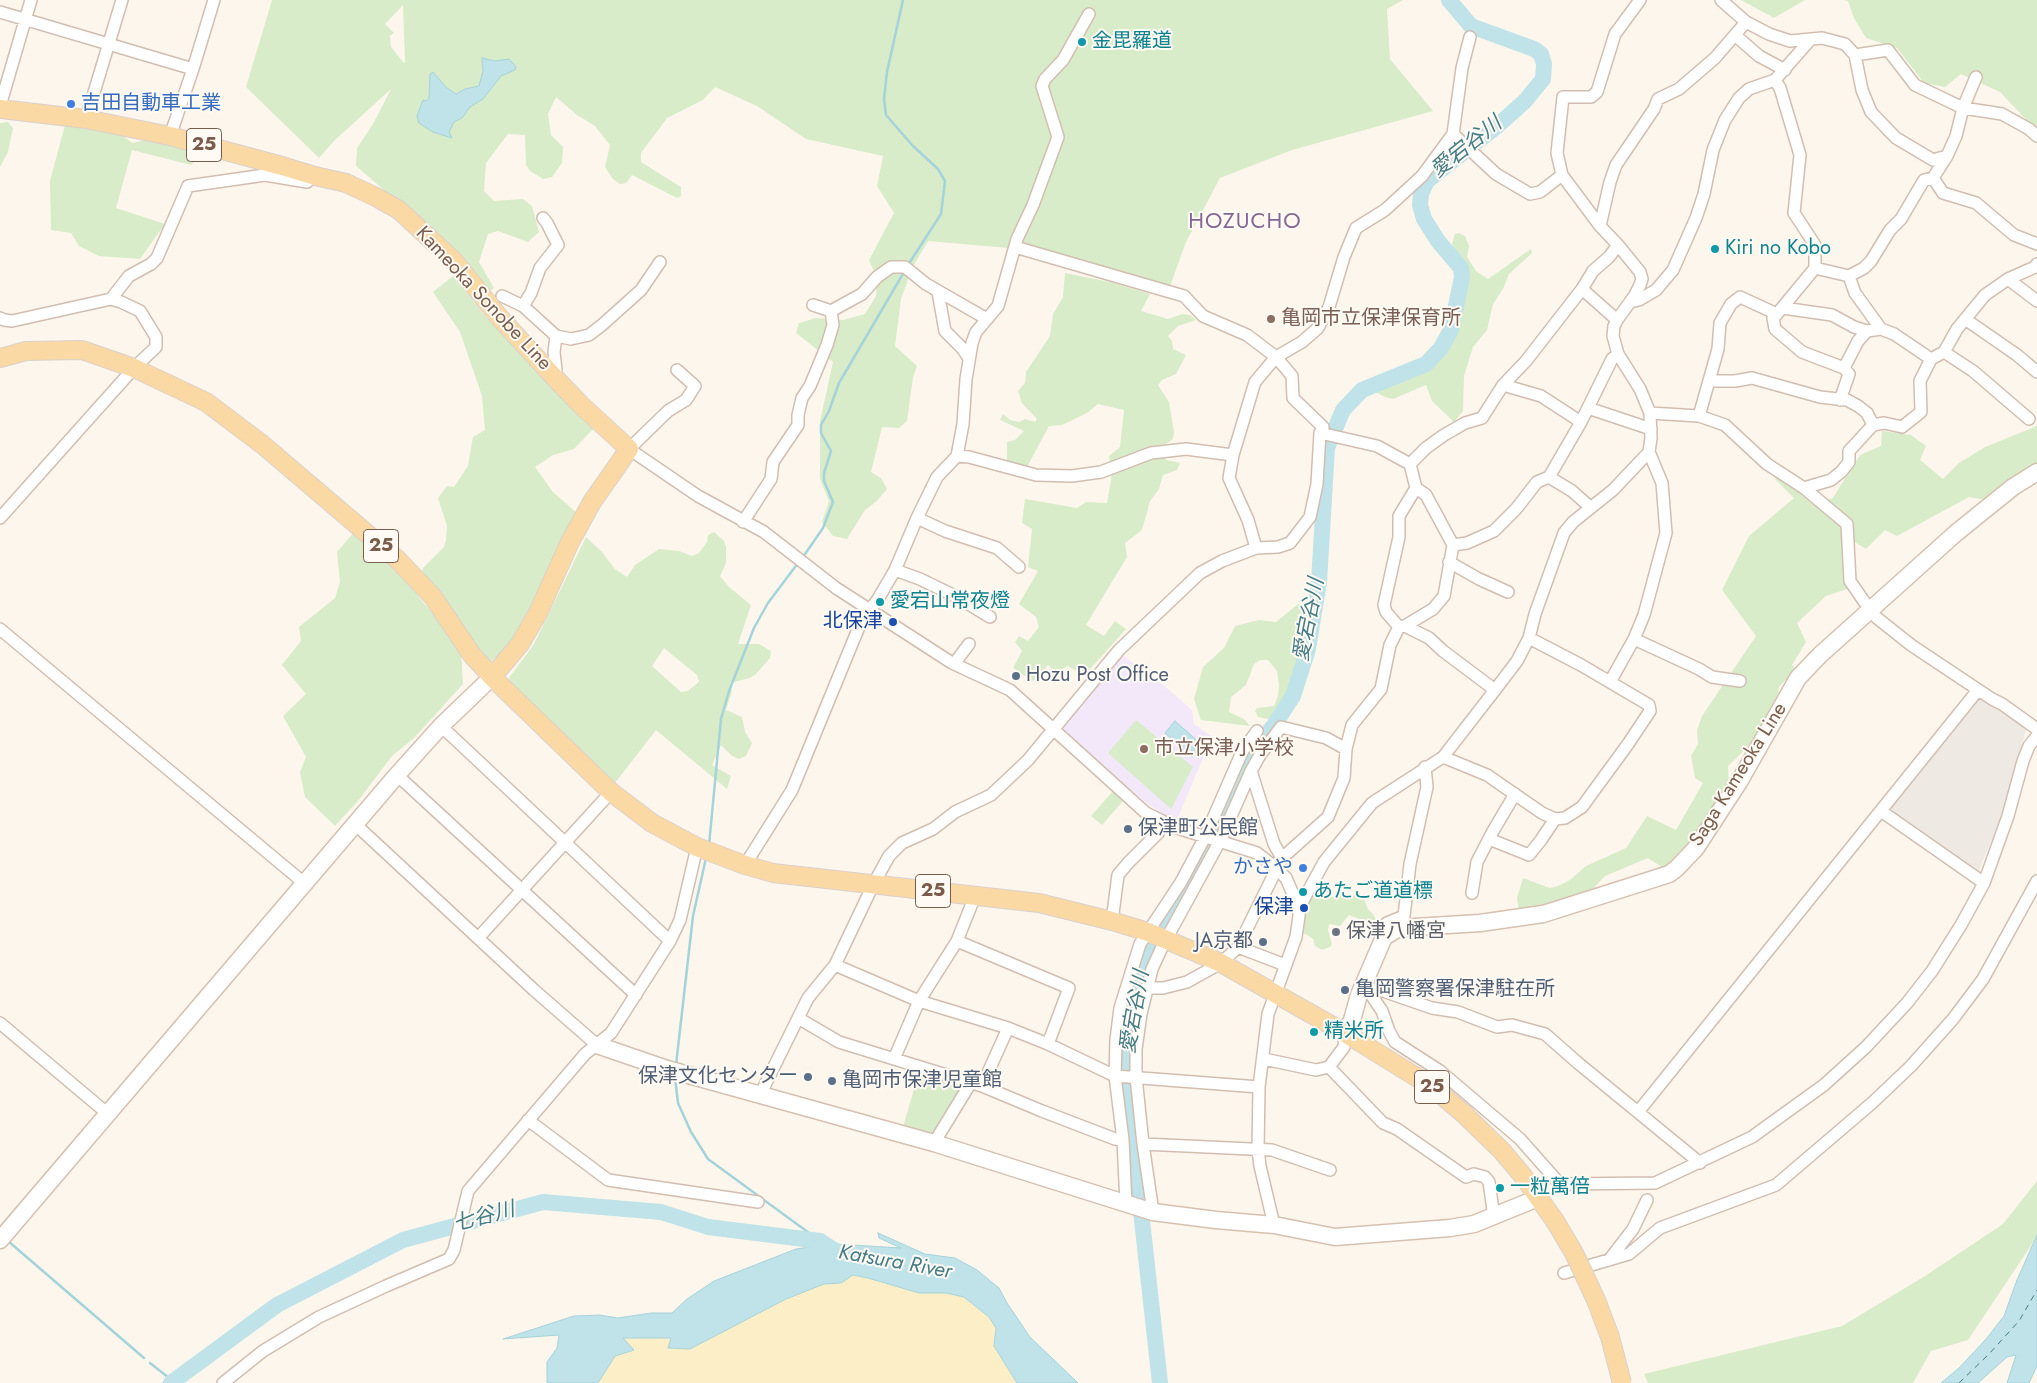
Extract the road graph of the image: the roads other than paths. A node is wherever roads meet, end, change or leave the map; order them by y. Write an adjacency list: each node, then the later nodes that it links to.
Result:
1 (31, 0): 8 (street)
2 (122, 0): 13 (street)
3 (214, 0): 15 (street)
4 (1640, 0): 26 (street)
5 (1721, 0): 9 (street)
6 (0, 12): 8 (street)
7 (1088, 14): 33 (street)
8 (25, 19): 13 (street); 19 (street)
9 (1746, 22): 10 (street); 12 (street)
10 (1736, 36): 16 (street); 30 (street)
11 (1470, 37): 22 (street)
12 (1810, 40): 14 (street); 16 (street)
13 (108, 44): 15 (street); 21 (street)
14 (1855, 56): 20 (street); 25 (street)
15 (193, 69): 23 (street)
16 (1785, 70): 18 (street)
17 (1976, 78): 20 (street)
18 (1775, 80): 36 (street); 44 (street)
19 (0, 108): 21 (main road, Kameoka Sonobe Line / 25)
20 (1963, 108): 24 (street); 25 (street)
21 (86, 119): 23 (main road, Kameoka Sonobe Line / 25)
22 (1453, 134): 26 (street); 58 (street)
23 (170, 136): 27 (main road, Kameoka Sonobe Line / 25)
24 (2037, 136)
25 (1947, 156): 28 (street)
26 (1562, 175): 30 (street)
27 (315, 176): 42 (street); 66 (main road, Kameoka Sonobe Line / 25)
28 (1934, 178): 31 (street); 37 (street)
29 (543, 218): 46 (street)
30 (1600, 226): 32 (street)
31 (2037, 244)
32 (1618, 245): 39 (street); 44 (street)
33 (1015, 247): 50 (street); 58 (street)
34 (660, 262): 55 (street)
35 (2037, 264): 38 (street)
36 (1815, 268): 37 (street); 48 (street)
37 (1849, 276): 53 (street)
38 (2008, 280): 43 (street); 51 (street)
39 (1582, 289): 52 (street); 68 (street)
40 (938, 292): 47 (street); 50 (street); 60 (street)
41 (502, 296): 46 (street)
42 (111, 300): 49 (street); 62 (street)
43 (2037, 301)
44 (1629, 302): 52 (street)
45 (813, 305): 47 (street)
46 (522, 306): 55 (street)
47 (831, 311): 90 (street)
48 (1780, 311): 54 (street); 63 (street); 67 (street)
49 (1, 319)
50 (987, 319): 60 (street)
51 (1965, 319): 56 (street); 65 (street)
52 (1617, 320): 57 (street)
53 (1880, 329): 54 (street); 61 (street)
54 (1867, 331): 63 (street)
55 (556, 336): 66 (street)
56 (1944, 352): 61 (street); 73 (street)
57 (1618, 354): 70 (street); 71 (street)
58 (1276, 357): 77 (street); 81 (street)
59 (0, 358): 62 (main road, 25)
60 (969, 358): 80 (street)
61 (1931, 359): 75 (street)
62 (134, 368): 88 (street); 106 (main road, 25)
63 (1844, 368): 69 (street)
64 (677, 370): 78 (street)
65 (2037, 372)
66 (554, 377): 78 (main road, Kameoka Sonobe Line / 25)
67 (1709, 381): 69 (street); 72 (street)
68 (1503, 385): 74 (street); 82 (street)
69 (1840, 400): 75 (street)
70 (1588, 408): 74 (street); 76 (street)
71 (1650, 414): 72 (street); 76 (street)
72 (1699, 416): 86 (street)
73 (2029, 419)
74 (1582, 422): 84 (street)
75 (1873, 425): 86 (street)
76 (1651, 429): 79 (street)
77 (1323, 433): 82 (street); 92 (street)
78 (629, 448): 90 (street); 106 (main road)
79 (1649, 452): 87 (street); 103 (street)
80 (957, 456): 81 (street); 89 (street)
81 (1233, 456): 92 (street)
82 (1410, 464): 85 (street)
83 (2037, 472): 98 (street, Saga Kameoka Line)
84 (1549, 477): 87 (street); 91 (street)
85 (1416, 488): 91 (street); 100 (street)
86 (1804, 488): 98 (street)
87 (1590, 507): 102 (street)
88 (0, 518)
89 (916, 518): 94 (street); 95 (street)
90 (743, 522): 97 (street)
91 (1453, 545): 93 (street)
92 (1256, 548): 112 (street)
93 (1449, 562): 96 (street); 100 (street)
94 (1019, 567)
95 (895, 570): 97 (street); 99 (street)
96 (1508, 592)
97 (870, 610): 105 (street); 132 (street)
98 (1870, 610): 110 (street); 144 (street, Saga Kameoka Line)
99 (990, 617)
100 (1402, 627): 109 (street); 116 (street)
101 (0, 629): 134 (street)
102 (1529, 638): 108 (street); 109 (street)
103 (1634, 639): 107 (street); 108 (street)
104 (969, 644): 105 (street)
105 (954, 664): 112 (street)
106 (492, 677): 111 (street); 121 (main road, 25)
107 (1740, 681)
108 (1610, 682): 124 (street)
109 (1495, 690): 117 (street)
110 (1978, 690): 113 (street); 123 (street)
111 (441, 726): 120 (street); 129 (street)
112 (1053, 729): 125 (street); 136 (street)
113 (2037, 729)
114 (1257, 731): 127 (street)
115 (2037, 736): 135 (street)
116 (1346, 749): 119 (street); 131 (street)
117 (1443, 757): 118 (street); 122 (street)
118 (1425, 767): 140 (street); 144 (street)
119 (1251, 771): 127 (street); 131 (street)
120 (397, 775): 126 (street); 137 (street)
121 (611, 792): 129 (street); 130 (main road, 25)
122 (1515, 794): 124 (street); 128 (street)
123 (1881, 811): 135 (street); 171 (street)
124 (1555, 819): 128 (street)
125 (1163, 823): 127 (street); 141 (street)
126 (355, 824): 134 (street); 143 (street)
127 (1212, 839): 131 (street); 142 (street); 142 (street)
128 (1489, 839): 138 (street)
129 (566, 842): 137 (street); 145 (street)
130 (704, 850): 132 (main road, 25); 145 (street)
131 (1279, 863): 140 (street); 147 (street)
132 (745, 865): 136 (main road, 25)
133 (2037, 881): 188 (street)
134 (304, 883): 172 (street)
135 (1984, 883): 178 (street)
136 (873, 884): 139 (main road, 25); 149 (street)
137 (521, 889): 143 (street); 154 (street)
138 (1472, 892)
139 (975, 896): 141 (main road, 25); 146 (street)
140 (1299, 908): 150 (street)
141 (1112, 921): 142 (main road, 25)
142 (1157, 936): 148 (main road, 25); 152 (street); 165 (street)
143 (479, 937): 161 (street)
144 (1384, 937): 151 (street)
145 (670, 941): 154 (street)
146 (957, 941): 155 (street); 160 (street)
147 (1238, 947): 148 (street); 150 (street)
148 (1221, 963): 152 (street); 153 (main road, 25)
149 (835, 965): 155 (street); 156 (street)
150 (1285, 965): 153 (street)
151 (1364, 984): 159 (street); 171 (street); 178 (street)
152 (1147, 988): 166 (street)
153 (1277, 993): 159 (main road, 25); 163 (street)
154 (636, 996): 161 (street)
155 (920, 1000): 158 (street); 162 (street)
156 (798, 1018): 162 (street); 170 (street)
157 (0, 1023): 172 (street)
158 (1008, 1028): 160 (street); 168 (street)
159 (1345, 1033): 164 (street); 180 (main road, 25)
160 (1048, 1044): 165 (street)
161 (598, 1045): 170 (street); 173 (street)
162 (894, 1059): 167 (street)
163 (1264, 1059): 164 (street); 169 (street)
164 (1329, 1067): 185 (street)
165 (1117, 1076): 166 (street); 174 (street)
166 (1134, 1077): 169 (street); 176 (street)
167 (970, 1084): 168 (street); 175 (street)
168 (982, 1086): 174 (street)
169 (1259, 1087): 177 (street)
170 (760, 1095): 175 (street)
171 (1638, 1112): 178 (street)
172 (108, 1114): 187 (street)
173 (528, 1120): 182 (street); 190 (street)
174 (1123, 1140): 183 (street)
175 (934, 1143): 183 (street)
176 (1143, 1144): 177 (street); 184 (street)
177 (1258, 1149): 179 (street); 186 (street)
178 (1700, 1162)
179 (1330, 1170)
180 (1538, 1198): 185 (street); 191 (main road, 25, bridge)
181 (1647, 1200): 188 (street)
182 (758, 1202)
183 (1130, 1205): 184 (street)
184 (1151, 1211): 186 (street)
185 (1494, 1217): 186 (street)
186 (1274, 1225)
187 (0, 1240)
188 (1610, 1260): 189 (street)
189 (1564, 1273)
190 (223, 1383)
191 (1622, 1383)

